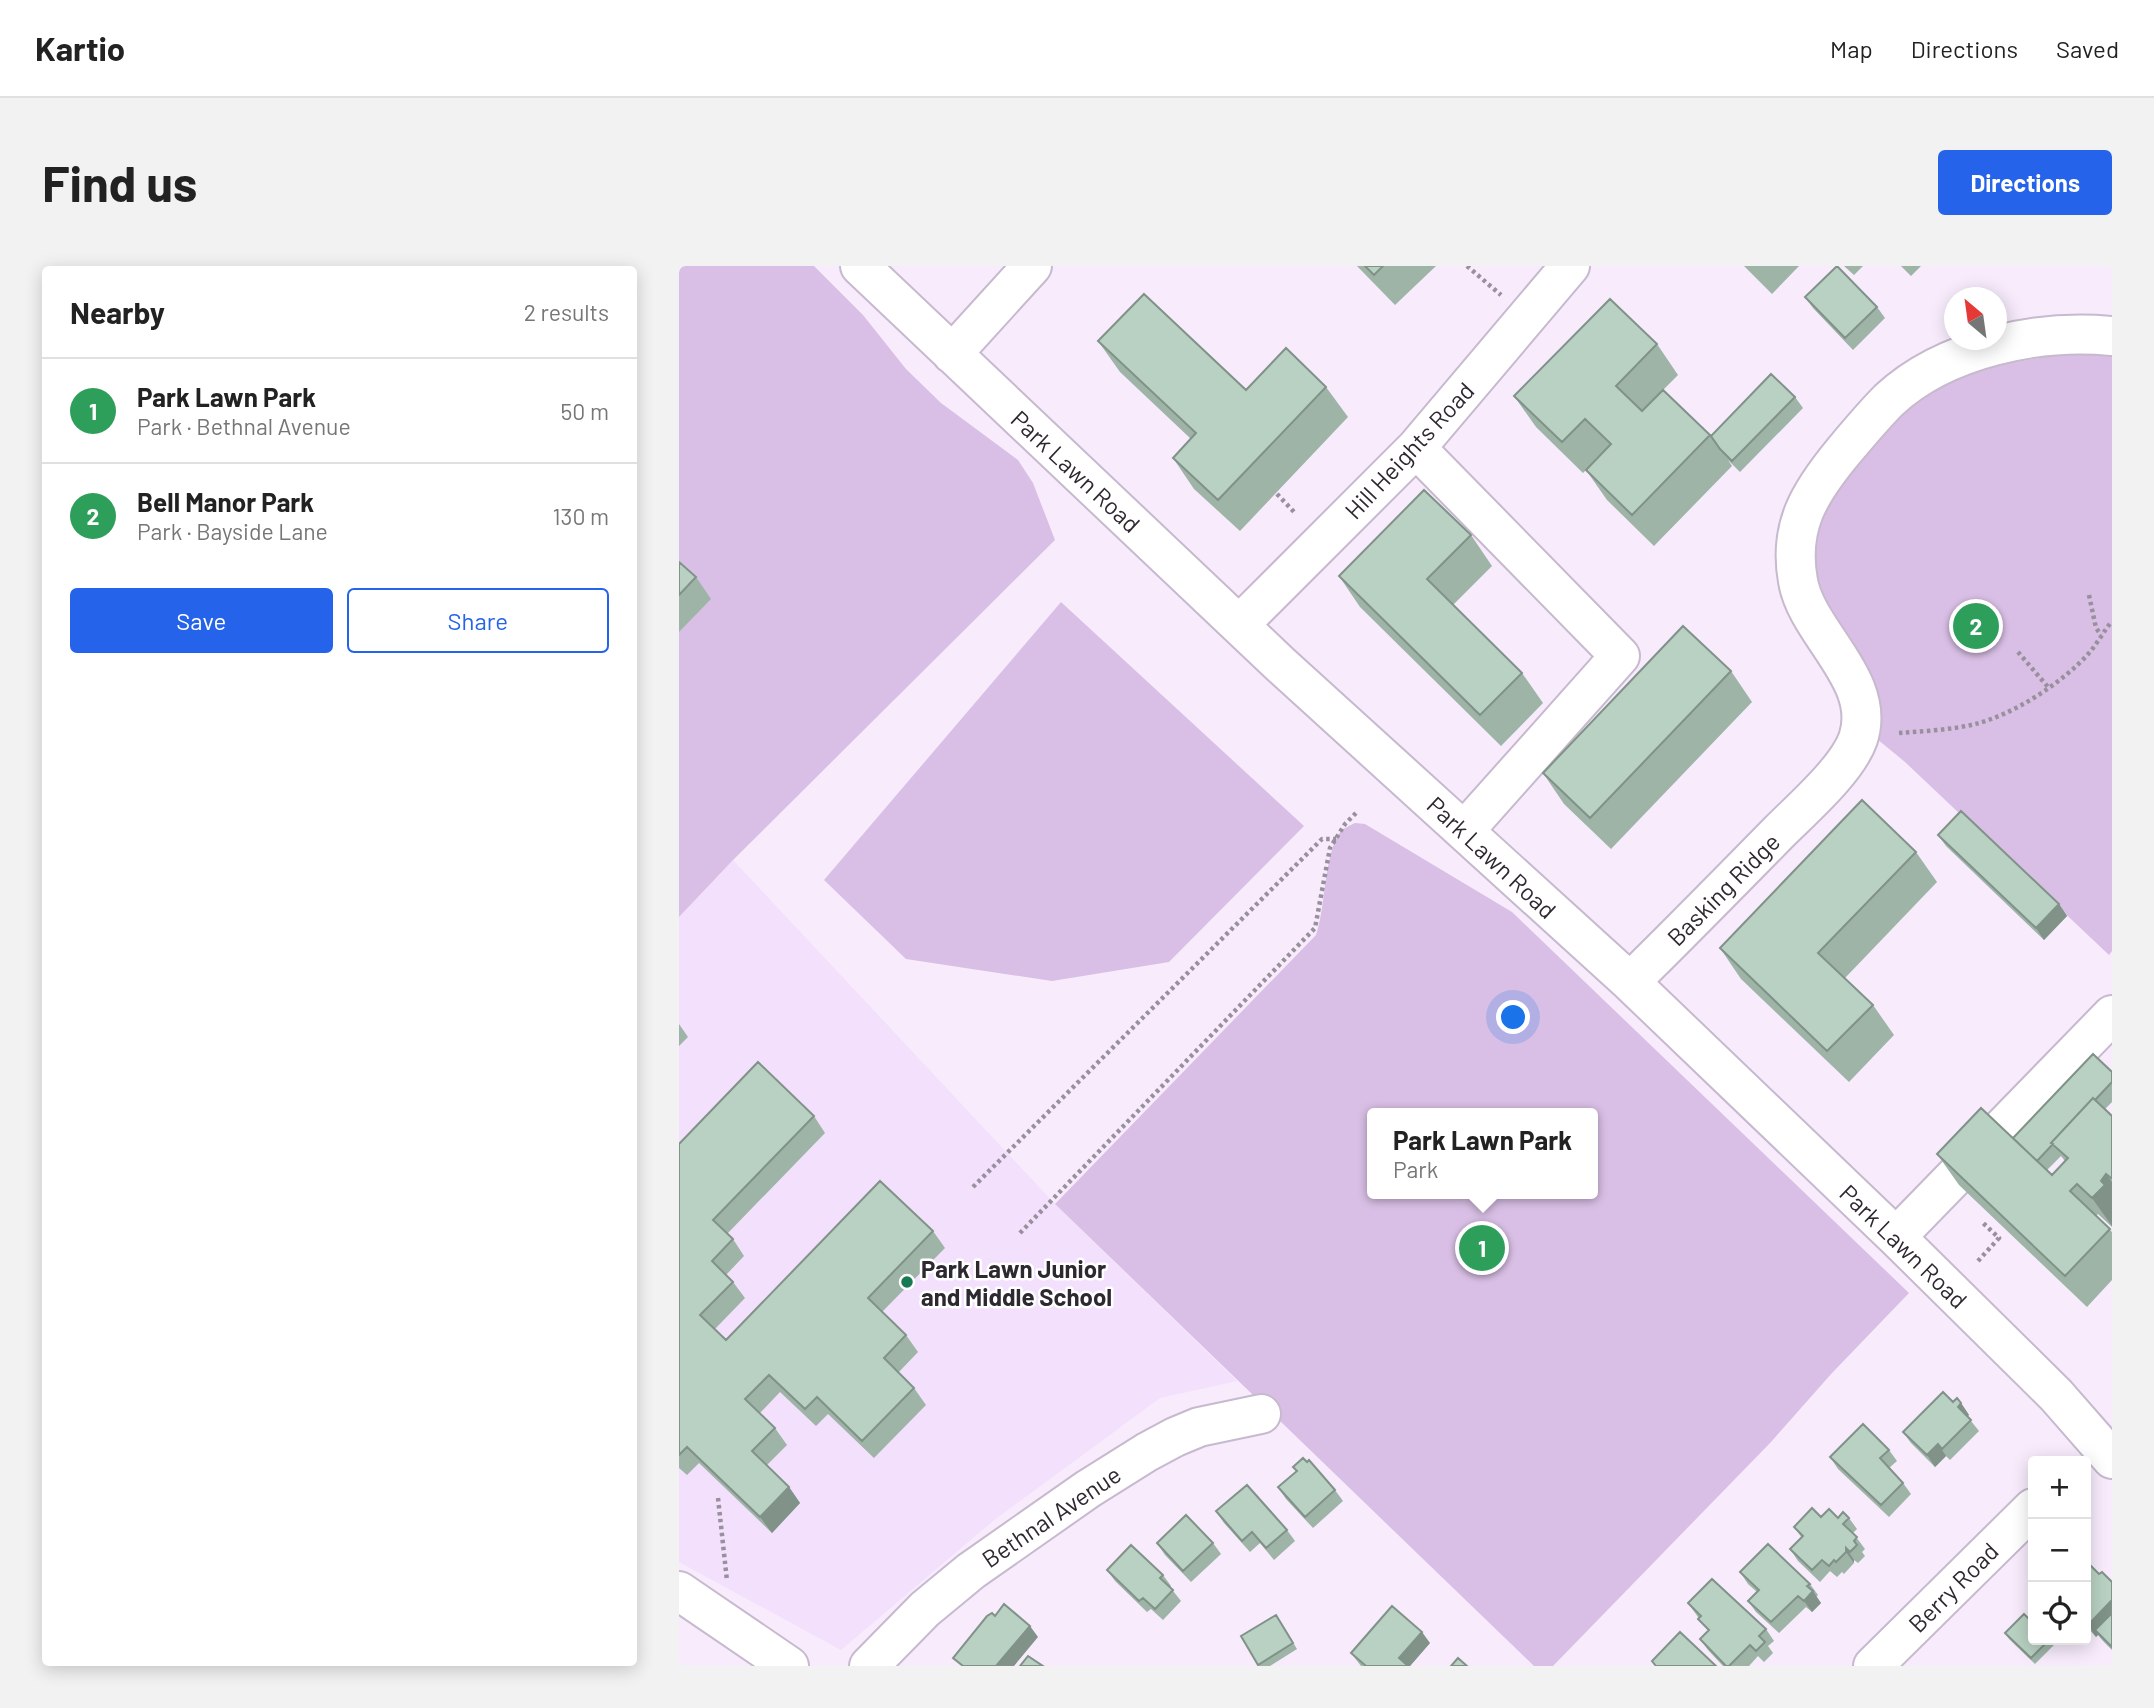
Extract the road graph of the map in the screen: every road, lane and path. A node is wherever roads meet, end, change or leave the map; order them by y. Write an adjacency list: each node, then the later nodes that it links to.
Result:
1 (860, 266): 7 (street, Park Lawn Road)
2 (1033, 266): 7 (street)
3 (1467, 266): 5 (path)
4 (1570, 266): 5 (street, Hill Heights Road)
5 (1527, 318): 8 (street, Hill Heights Road)
6 (2112, 336): 21 (street, Basking Ridge)
7 (952, 354): 13 (street, Park Lawn Road)
8 (1416, 448): 13 (street, Hill Heights Road); 19 (street)
9 (1277, 494): 10 (path)
10 (1296, 514)
11 (2089, 595): 14 (path)
12 (2112, 621): 14 (path)
13 (1239, 625): 19 (street, Park Lawn Road)
14 (2101, 635): 16 (path)
15 (2018, 652): 16 (path)
16 (2048, 687): 17 (path)
17 (1899, 733)
18 (1358, 811): 20 (path)
19 (1464, 831): 21 (street, Park Lawn Road)
20 (1336, 839): 23 (path); 25 (path)
21 (1630, 982): 26 (street, Park Lawn Road)
22 (2112, 1015): 26 (street)
23 (973, 1187)
24 (1980, 1221): 27 (path)
25 (1020, 1233)
26 (1896, 1237): 29 (street, Park Lawn Road)
27 (1978, 1261)
28 (1261, 1414): 35 (street, Bethnal Avenue)
29 (2100, 1448)
30 (718, 1498): 32 (path)
31 (2028, 1513): 36 (street, Berry Road)
32 (727, 1588)
33 (679, 1591): 34 (street)
34 (789, 1666)
35 (869, 1666)
36 (1873, 1666)

